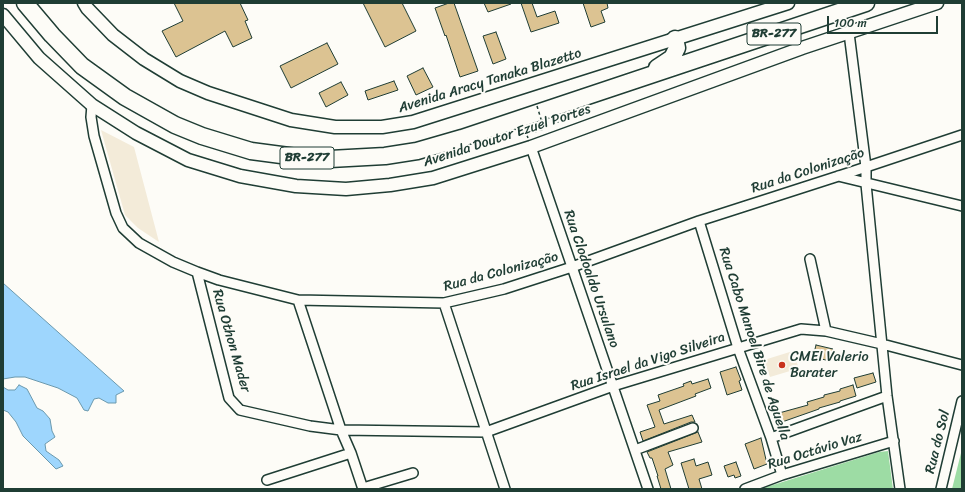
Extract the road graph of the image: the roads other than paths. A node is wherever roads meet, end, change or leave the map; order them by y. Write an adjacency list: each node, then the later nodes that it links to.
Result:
1 (25, 3): 9 (highway, BR-277)
2 (84, 3): 8 (main road, Avenida Aracy Tanaka Blazetto / BR-277)
3 (788, 3): 8 (main road, Avenida Aracy Tanaka Blazetto / BR-277)
4 (866, 3): 9 (highway, BR-277)
5 (937, 3): 7 (main road, Avenida Doutor Ezuel Portes / BR-277)
6 (3, 15): 10 (main road, Avenida Doutor Ezuel Portes / BR-277)
7 (849, 33): 12 (main road, Avenida Doutor Ezuel Portes / BR-277); 13 (street)
8 (675, 39): 9 (highway)
9 (629, 83)
10 (92, 105): 12 (main road, Avenida Doutor Ezuel Portes / BR-277); 20 (street, Rua da Colonização)
11 (962, 135): 13 (street, Rua da Colonização)
12 (531, 147): 19 (street, Rua Clodoaldo Ursulano)
13 (866, 167): 14 (street, Rua da Colonização); 15 (street)
14 (838, 176): 15 (street); 17 (street, Rua da Colonização)
15 (866, 184): 16 (street); 24 (street)
16 (962, 206)
17 (699, 221): 19 (street, Rua da Colonização); 25 (street, Rua Cabo Manoel Bire de Aguella)
18 (810, 259): 23 (street)
19 (572, 267): 22 (street, Rua da Colonização); 27 (street, Rua Clodoaldo Ursulano)
20 (197, 272): 21 (street, Rua da Colonização); 31 (street, Rua Othon Mader)
21 (298, 300): 22 (street, Rua da Colonização); 31 (street)
22 (444, 303): 32 (street)
23 (826, 331): 24 (street, Rua Israel da Vigo Silveira); 25 (street, Rua Israel da Vigo Silveira)
24 (882, 344): 26 (street, Rua Israel da Vigo Silveira); 28 (street)
25 (738, 348): 27 (street, Rua Israel da Vigo Silveira); 33 (street, Rua Cabo Manoel Bire de Aguella)
26 (962, 365)
27 (613, 386): 32 (street, Rua Israel da Vigo Silveira); 35 (street, Rua Clodoaldo Ursulano)
28 (887, 396): 33 (street); 34 (street)
29 (962, 401): 45 (street, Rua do Sol)
30 (693, 428): 35 (street)
31 (341, 430): 32 (street, Rua Israel da Vigo Silveira); 36 (street)
32 (486, 432): 41 (street)
33 (771, 438): 38 (street, Rua Cabo Manoel Bire de Aguella)
34 (894, 441): 38 (street, Rua Octávio Vaz); 44 (street)
35 (635, 450): 42 (street, Rua Clodoaldo Ursulano)
36 (351, 453): 39 (street); 40 (street)
37 (413, 473): 40 (street)
38 (782, 475): 43 (street, Rua Octávio Vaz)
39 (267, 480)
40 (363, 489)
41 (505, 489)
42 (648, 489)
43 (745, 489)
44 (900, 489)
45 (941, 489)

